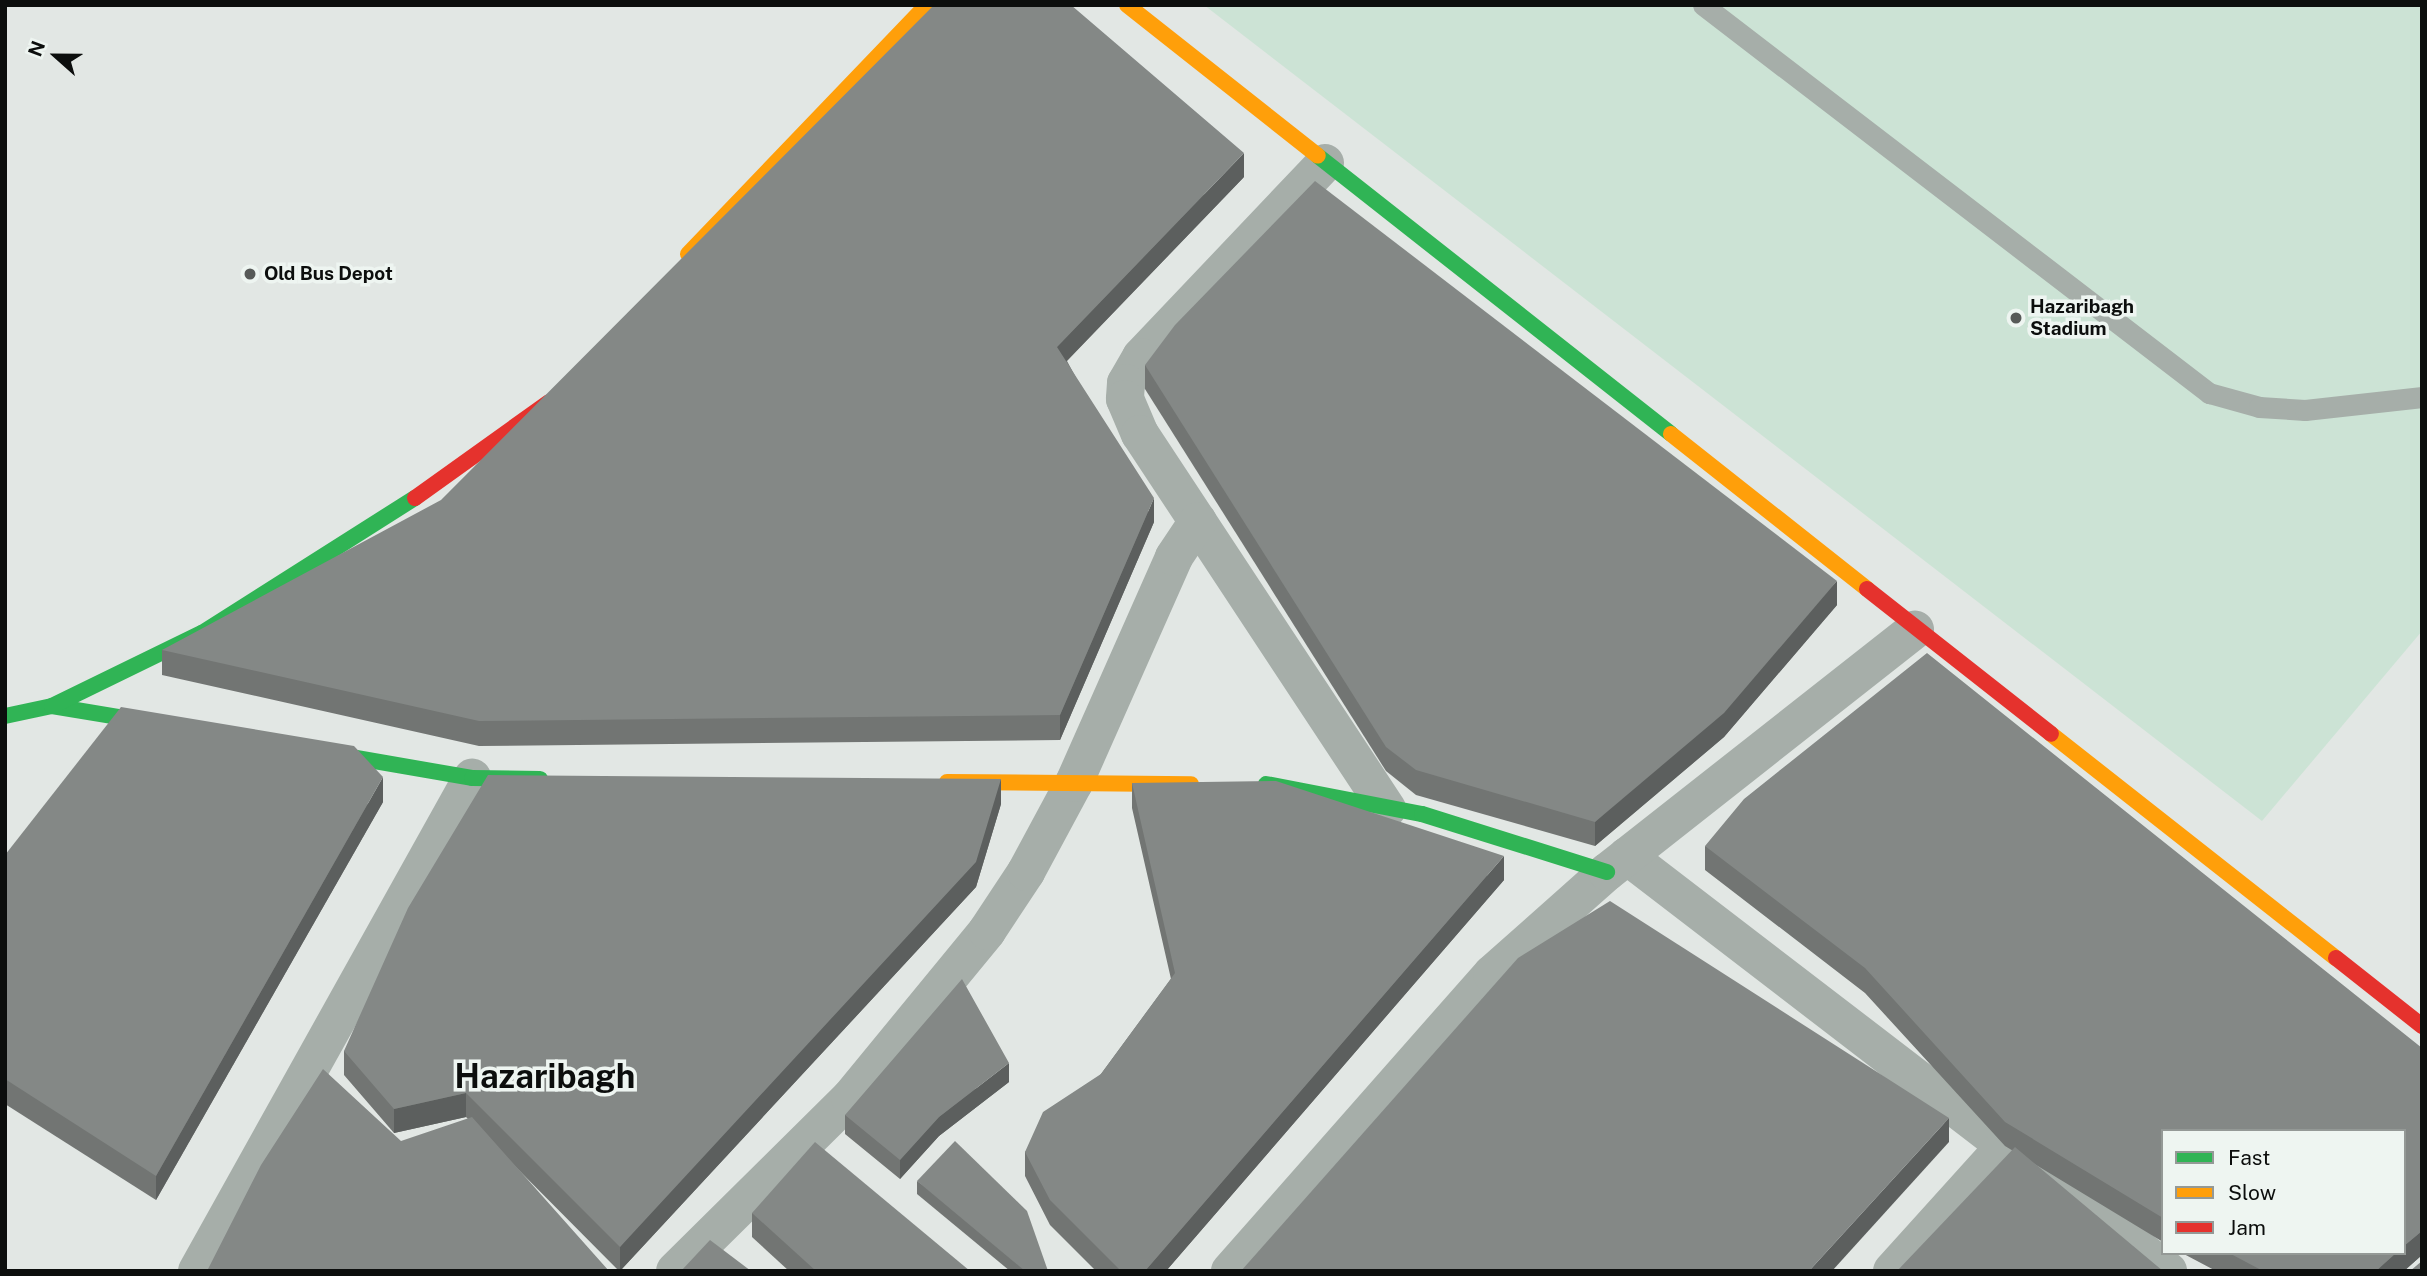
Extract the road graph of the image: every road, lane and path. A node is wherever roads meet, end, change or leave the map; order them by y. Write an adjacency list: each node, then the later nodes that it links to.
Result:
1 (927, 5): 5 (street)
2 (1127, 5): 4 (street)
3 (1703, 5): 7 (lane)
4 (1325, 163): 8 (street); 9 (street)
5 (680, 262)
6 (566, 386): 10 (street)
7 (2422, 397)
8 (1198, 522): 19 (street); 22 (street)
9 (1915, 630): 23 (street); 24 (street)
10 (52, 706): 11 (street); 12 (street)
11 (5, 716)
12 (121, 718): 13 (street); 15 (street)
13 (189, 729)
14 (297, 748): 16 (street)
15 (98, 751)
16 (472, 778): 17 (street); 26 (street)
17 (556, 779)
18 (934, 782): 19 (street)
19 (1074, 783): 20 (street); 27 (street)
20 (1214, 784)
21 (1241, 784): 22 (street)
22 (1387, 809): 23 (street)
23 (1617, 864): 25 (street); 28 (street)
24 (2422, 1026)
25 (2006, 1146): 29 (street); 30 (street)
26 (197, 1271)
27 (675, 1271)
28 (1230, 1271)
29 (1892, 1271)
30 (2168, 1271)

